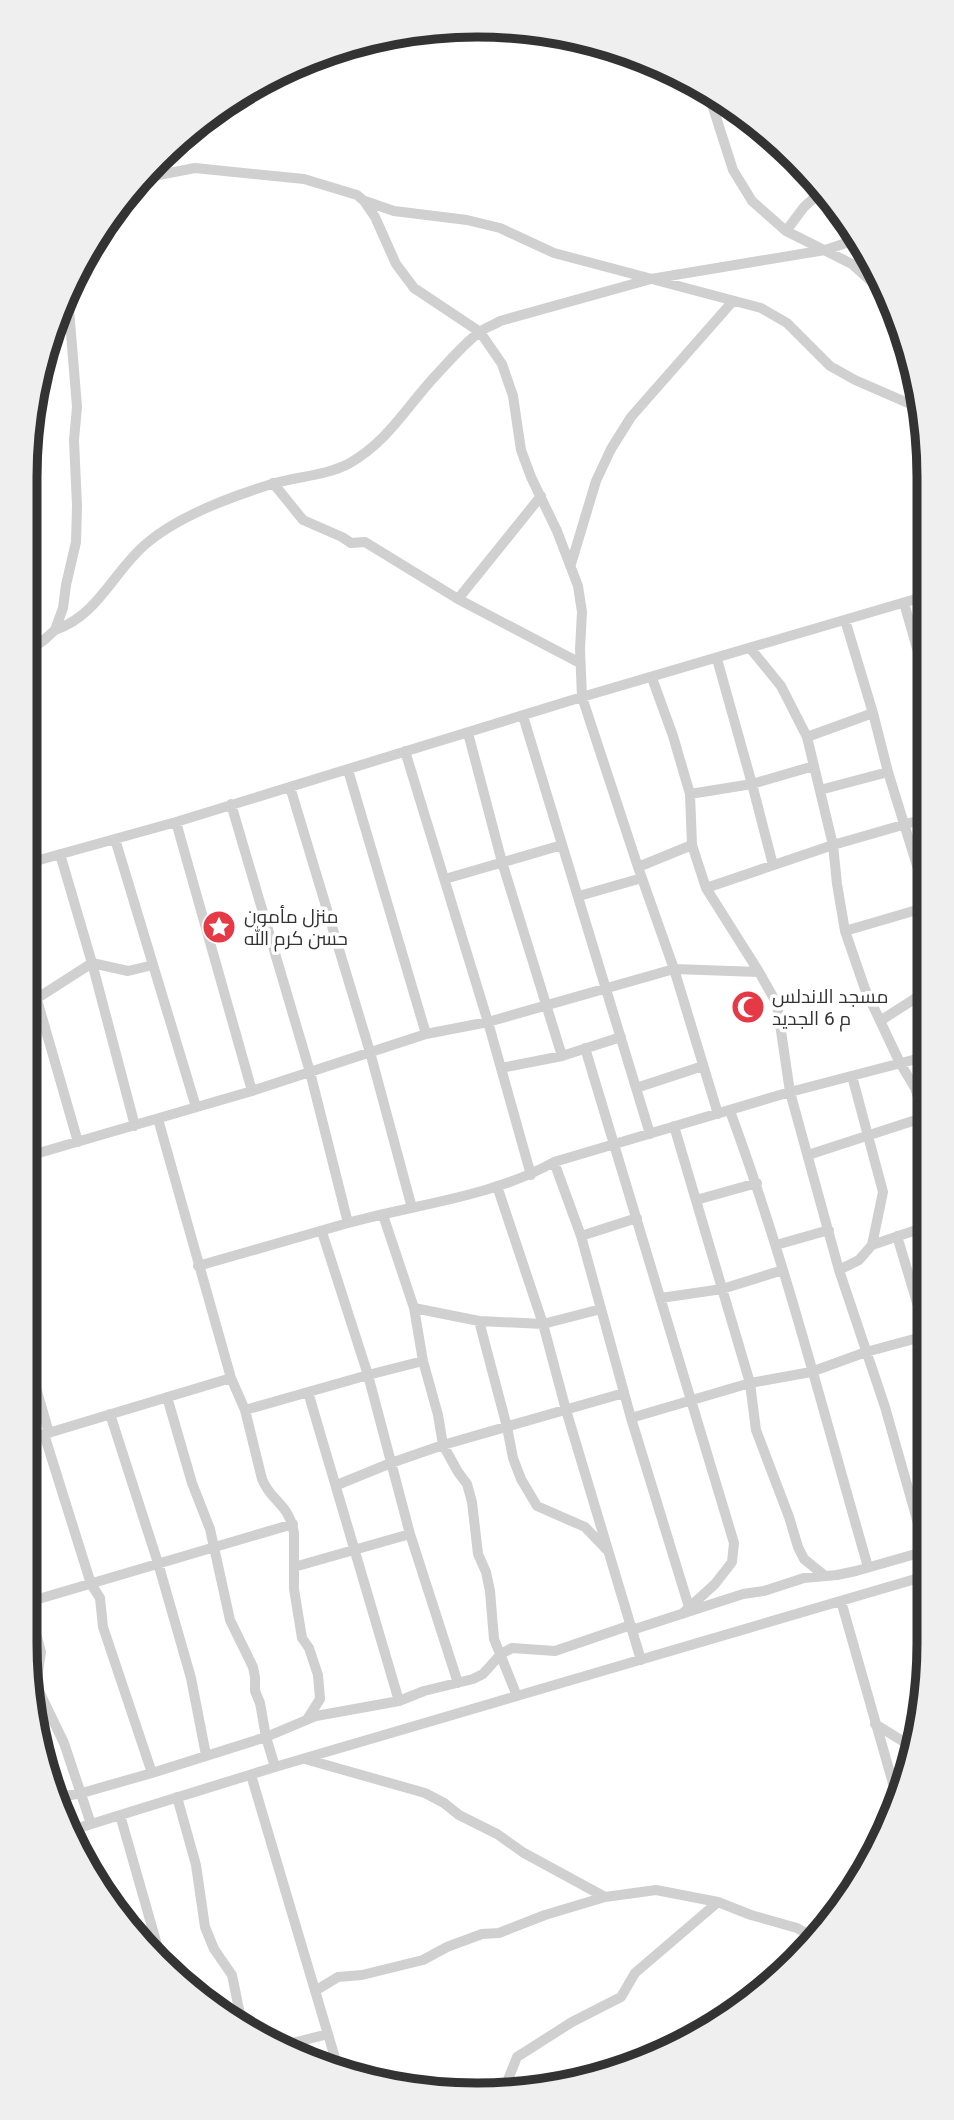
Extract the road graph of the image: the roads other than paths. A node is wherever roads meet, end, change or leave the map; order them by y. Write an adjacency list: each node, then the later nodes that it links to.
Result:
1 (712, 105): 5 (street)
2 (156, 176): 4 (street)
3 (816, 196): 5 (street)
4 (364, 201): 8 (street); 12 (street)
5 (786, 231): 7 (street)
6 (849, 242): 7 (street)
7 (825, 250): 8 (street); 9 (street)
8 (651, 279): 10 (street); 12 (street)
9 (871, 280)
10 (733, 301): 13 (street); 16 (street)
11 (69, 311): 21 (street)
12 (480, 332): 14 (street); 15 (street)
13 (911, 405)
14 (273, 483): 17 (street); 21 (street)
15 (541, 496): 16 (street); 17 (street)
16 (571, 565): 26 (street)
17 (458, 598): 26 (street)
18 (917, 599): 19 (street)
19 (904, 603): 20 (street); 24 (street)
20 (845, 620): 23 (street); 29 (street)
21 (55, 630): 22 (street)
22 (37, 645)
23 (750, 648): 25 (street); 32 (street)
24 (917, 648)
25 (717, 659): 27 (street); 37 (street)
26 (580, 663): 28 (street)
27 (652, 678): 28 (street); 40 (street)
28 (582, 698): 30 (street); 54 (street)
29 (873, 713): 32 (street); 36 (street)
30 (523, 716): 31 (street); 46 (street)
31 (468, 733): 33 (street); 51 (street)
32 (807, 737): 34 (street)
33 (405, 751): 35 (street); 56 (street)
34 (814, 766): 37 (street); 39 (street)
35 (348, 770): 38 (street); 72 (street)
36 (888, 772): 39 (street); 44 (street)
37 (752, 783): 40 (street); 52 (street)
38 (290, 787): 41 (street); 75 (street)
39 (820, 790): 48 (street)
40 (690, 794): 47 (street)
41 (231, 804): 42 (street); 81 (street)
42 (176, 821): 45 (street); 84 (street)
43 (917, 821): 44 (street)
44 (905, 825): 48 (street); 53 (street)
45 (115, 839): 49 (street); 62 (street)
46 (562, 845): 51 (street); 58 (street)
47 (692, 845): 54 (street); 57 (street)
48 (833, 845): 52 (street); 60 (street)
49 (60, 854): 50 (street); 61 (street)
50 (37, 860)
51 (502, 862): 56 (street); 69 (street)
52 (773, 865): 57 (street)
53 (917, 865)
54 (638, 867): 55 (street)
55 (642, 878): 58 (street); 63 (street)
56 (445, 879): 71 (street)
57 (706, 888): 64 (street)
58 (579, 895): 65 (street)
59 (917, 909): 60 (street)
60 (845, 931): 70 (street)
61 (92, 963): 62 (street); 67 (street); 92 (street)
62 (153, 965): 87 (street)
63 (674, 969): 64 (street); 65 (street); 79 (street)
64 (759, 971): 85 (street)
65 (607, 988): 69 (street); 73 (street)
66 (917, 997): 70 (street)
67 (37, 998)
68 (37, 1002): 96 (street)
69 (547, 1005): 71 (street); 76 (street)
70 (880, 1021): 78 (street)
71 (488, 1022): 72 (street); 80 (street)
72 (426, 1034): 75 (street)
73 (621, 1037): 74 (street); 83 (street)
74 (585, 1048): 76 (street); 97 (street)
75 (370, 1052): 81 (street); 105 (street)
76 (562, 1056): 80 (street)
77 (917, 1059): 78 (street)
78 (900, 1063): 82 (street); 86 (street)
79 (703, 1066): 83 (street); 89 (street)
80 (501, 1068): 101 (street)
81 (310, 1072): 84 (street); 108 (street)
82 (852, 1076): 85 (street); 95 (street)
83 (636, 1088): 94 (street)
84 (252, 1091): 87 (street)
85 (790, 1092): 88 (street); 99 (street)
86 (917, 1094)
87 (196, 1107): 90 (street)
88 (730, 1111): 89 (street); 102 (street)
89 (718, 1114): 93 (street)
90 (158, 1119): 92 (street); 116 (street)
91 (917, 1120): 95 (street)
92 (135, 1126): 96 (street)
93 (674, 1126): 94 (street); 104 (street)
94 (650, 1134): 97 (street)
95 (867, 1136): 99 (street); 115 (street)
96 (78, 1142): 98 (street)
97 (615, 1144): 100 (street); 107 (street)
98 (37, 1152)
99 (808, 1155): 109 (street)
100 (554, 1162): 101 (street); 112 (street)
101 (531, 1175): 103 (street)
102 (757, 1183): 104 (street); 114 (street)
103 (497, 1186): 105 (street); 127 (street)
104 (696, 1200): 119 (street)
105 (412, 1208): 106 (street)
106 (383, 1215): 108 (street); 124 (street)
107 (637, 1218): 112 (street); 122 (street)
108 (348, 1223): 111 (street)
109 (829, 1230): 114 (street); 118 (street)
110 (917, 1230): 113 (street)
111 (322, 1231): 116 (street); 132 (street)
112 (581, 1236): 125 (street)
113 (897, 1236): 115 (street); 121 (street)
114 (776, 1245): 117 (street)
115 (872, 1245): 118 (street)
116 (198, 1266): 133 (street)
117 (783, 1270): 119 (street); 131 (street)
118 (839, 1270): 129 (street)
119 (722, 1289): 122 (street); 134 (street)
120 (917, 1292): 121 (street)
121 (914, 1293): 123 (street)
122 (661, 1298): 139 (street)
123 (917, 1302)
124 (414, 1308): 126 (street); 130 (street)
125 (601, 1309): 127 (street); 136 (street)
126 (479, 1321): 127 (street); 144 (street)
127 (543, 1324): 141 (street)
128 (917, 1339): 129 (street)
129 (866, 1352): 131 (street); 150 (street)
130 (424, 1361): 132 (street); 147 (street)
131 (811, 1372): 134 (street); 159 (street)
132 (368, 1374): 135 (street); 148 (street)
133 (230, 1378): 138 (street); 140 (street)
134 (750, 1383): 139 (street); 160 (street)
135 (308, 1392): 140 (street); 149 (street)
136 (624, 1393): 141 (street); 143 (street)
137 (37, 1397): 145 (street)
138 (167, 1397): 142 (street); 153 (street)
139 (691, 1400): 143 (street); 165 (street)
140 (245, 1410): 151 (street)
141 (566, 1410): 144 (street); 155 (street)
142 (110, 1414): 145 (street); 157 (street)
143 (631, 1418): 165 (street)
144 (507, 1427): 147 (street); 155 (street)
145 (47, 1434): 146 (street); 162 (street)
146 (37, 1437)
147 (443, 1446): 148 (street); 168 (street)
148 (391, 1463): 149 (street); 152 (street)
149 (337, 1485): 154 (street)
150 (917, 1519)
151 (293, 1524): 153 (street); 158 (street)
152 (410, 1534): 154 (street); 171 (street)
153 (216, 1547): 157 (street); 177 (street)
154 (356, 1550): 158 (street); 174 (street)
155 (608, 1552): 166 (street)
156 (917, 1553): 159 (street)
157 (158, 1563): 162 (street); 179 (street)
158 (294, 1567): 175 (street)
159 (868, 1567): 160 (street)
160 (825, 1576): 165 (street)
161 (917, 1579): 164 (street)
162 (92, 1584): 163 (street); 182 (street)
163 (37, 1596)
164 (841, 1601): 169 (street); 176 (street)
165 (686, 1610): 166 (street)
166 (631, 1628): 168 (street); 169 (street)
167 (37, 1638): 170 (street)
168 (500, 1654): 171 (street); 173 (street)
169 (641, 1660): 173 (street)
170 (38, 1672)
171 (458, 1683): 174 (street)
172 (40, 1694): 185 (street)
173 (517, 1696): 180 (street)
174 (399, 1701): 175 (street)
175 (309, 1718): 177 (street)
176 (875, 1724): 178 (street); 184 (street)
177 (266, 1737): 179 (street); 181 (street)
178 (906, 1743)
179 (206, 1755): 182 (street)
180 (304, 1759): 181 (street); 191 (street)
181 (275, 1767): 183 (street)
182 (152, 1773): 185 (street)
183 (251, 1775): 187 (street); 197 (street)
184 (894, 1786)
185 (82, 1793): 186 (street); 189 (street)
186 (64, 1796)
187 (177, 1797): 188 (street); 198 (street)
188 (120, 1815): 189 (street); 193 (street)
189 (90, 1824): 190 (street)
190 (78, 1828)
191 (605, 1897): 192 (street); 197 (street)
192 (718, 1902): 194 (street); 202 (street)
193 (154, 1934): 195 (street); 196 (street)
194 (807, 1934)
195 (148, 1935)
196 (157, 1945)
197 (315, 1991): 199 (street)
198 (240, 2014)
199 (328, 2034): 200 (street); 201 (street)
200 (293, 2043)
201 (336, 2060)
202 (507, 2082)

